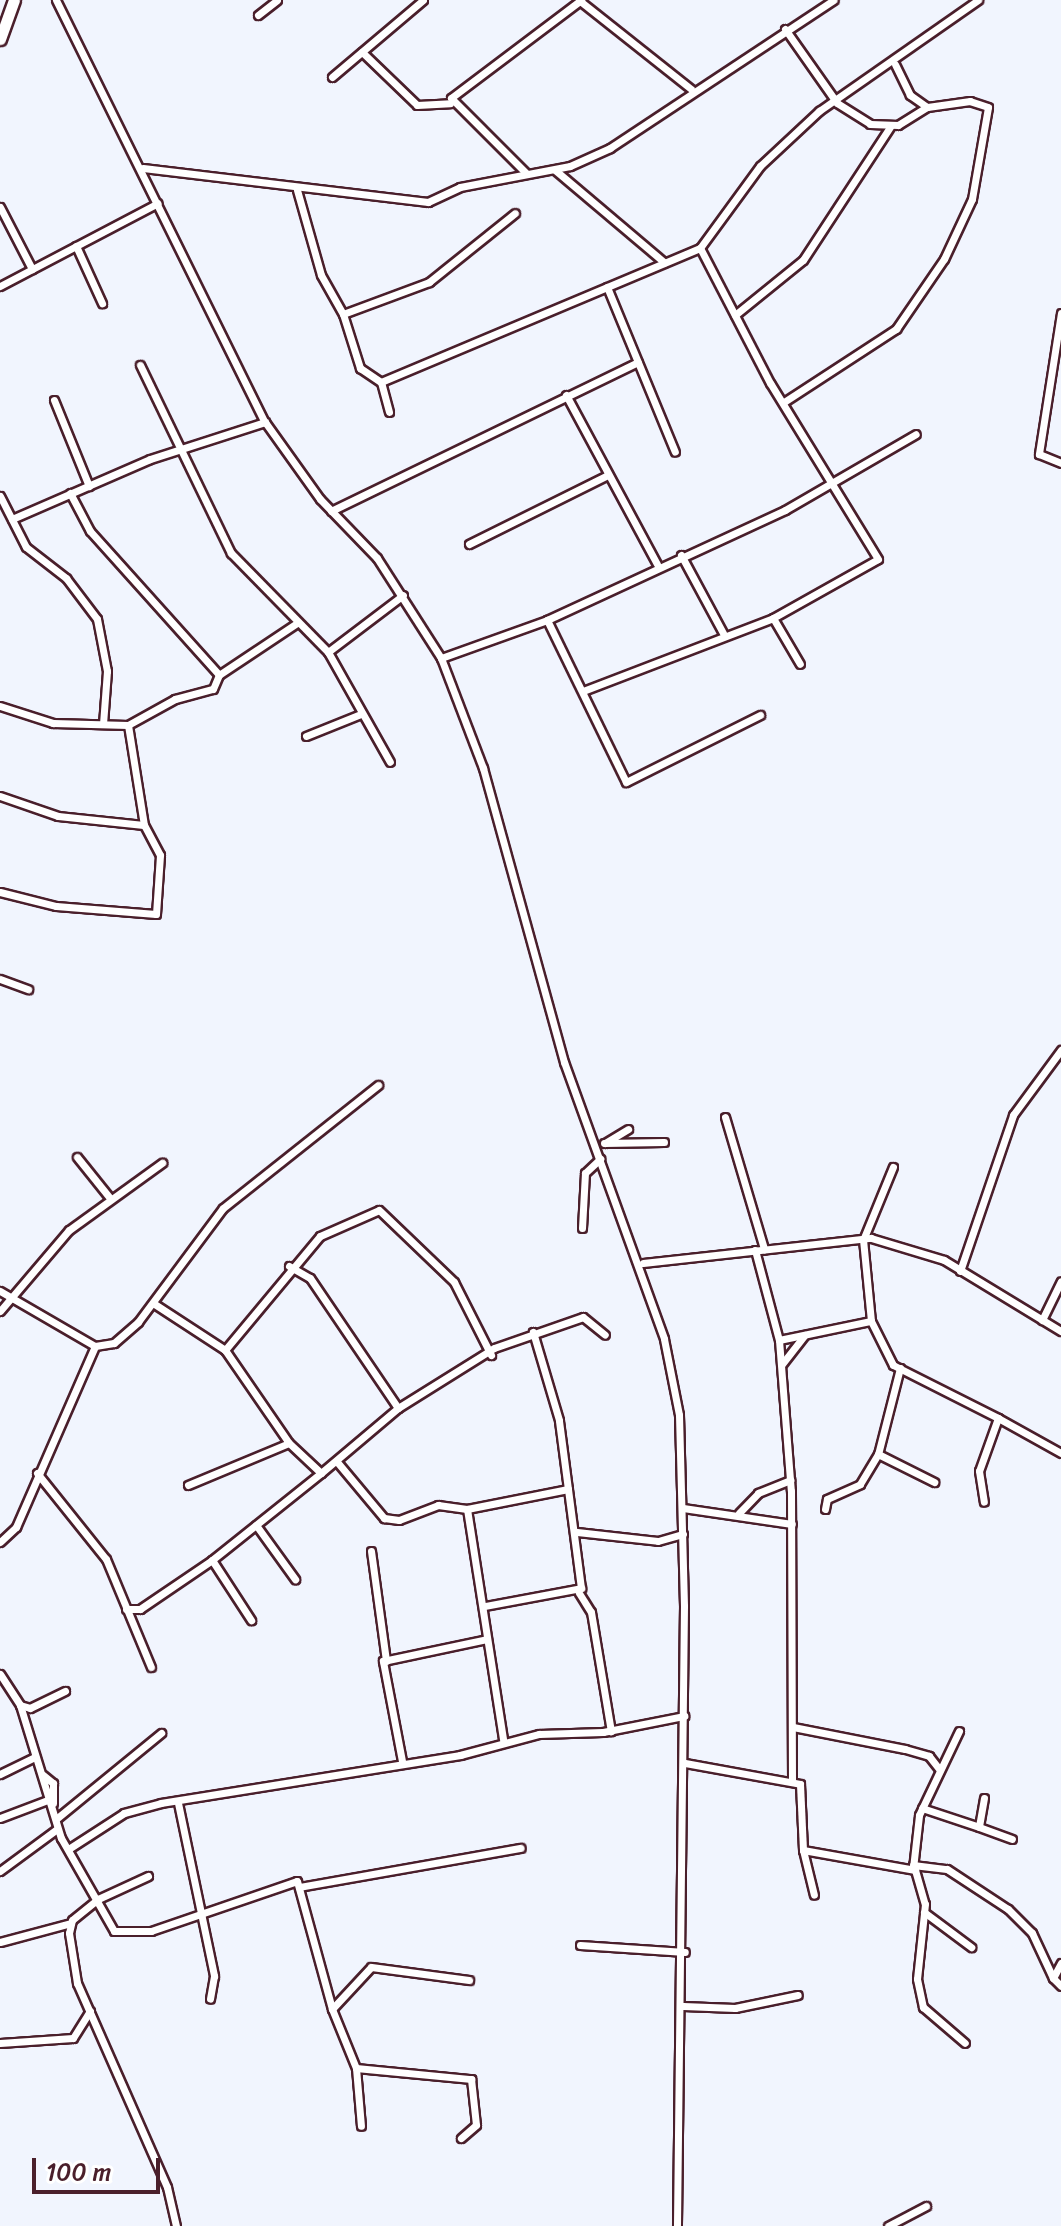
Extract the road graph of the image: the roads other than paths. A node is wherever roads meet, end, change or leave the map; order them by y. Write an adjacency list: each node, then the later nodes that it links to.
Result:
1 (56, 0): 19 (street)
2 (277, 0): 8 (street)
3 (423, 0): 11 (street)
4 (580, 0): 14 (street); 15 (street)
5 (978, 0): 12 (street)
6 (829, 1): 9 (street)
7 (8, 6): 10 (street)
8 (258, 15)
9 (785, 29): 14 (street); 16 (street)
10 (0, 39)
11 (362, 52): 13 (street); 15 (street)
12 (895, 64): 16 (street); 17 (street)
13 (332, 77)
14 (691, 89): 20 (street)
15 (450, 103): 21 (street)
16 (837, 103): 18 (street); 27 (street)
17 (927, 107): 18 (street); 41 (street)
18 (890, 127): 35 (street)
19 (143, 168): 22 (street); 23 (street)
20 (555, 170): 21 (street); 28 (street)
21 (526, 173): 22 (street)
22 (297, 190): 34 (street)
23 (158, 203): 26 (street); 43 (street)
24 (0, 207): 29 (street)
25 (515, 213): 34 (street)
26 (76, 246): 29 (street); 32 (street)
27 (700, 248): 28 (street); 35 (street)
28 (664, 262): 31 (street)
29 (32, 269): 30 (street)
30 (0, 286)
31 (607, 287): 36 (street); 38 (street)
32 (102, 303)
33 (1061, 313): 47 (street)
34 (343, 314): 38 (street)
35 (735, 315): 41 (street)
36 (638, 362): 39 (street); 46 (street)
37 (140, 365): 45 (street)
38 (381, 382): 42 (street)
39 (566, 395): 48 (street); 53 (street)
40 (54, 400): 50 (street)
41 (784, 402): 49 (street)
42 (389, 412)
43 (265, 422): 45 (street); 53 (street)
44 (916, 434): 49 (street)
45 (182, 451): 50 (street); 61 (street)
46 (675, 452)
47 (1061, 463)
48 (606, 476): 55 (street); 57 (street)
49 (834, 485): 56 (street); 59 (street)
50 (89, 486): 51 (street)
51 (70, 493): 54 (street); 66 (street)
52 (0, 496): 54 (street)
53 (331, 511): 58 (street)
54 (12, 519): 71 (street)
55 (469, 544)
56 (681, 555): 57 (street); 62 (street)
57 (657, 564): 60 (street)
58 (403, 595): 63 (street); 64 (street)
59 (773, 618): 62 (street); 65 (street)
60 (547, 620): 64 (street); 67 (street)
61 (297, 623): 63 (street); 66 (street)
62 (723, 633): 67 (street)
63 (328, 652): 69 (street)
64 (441, 658): 85 (street)
65 (800, 664)
66 (219, 675): 72 (street)
67 (583, 691): 70 (street)
68 (0, 706): 71 (street)
69 (361, 714): 73 (street); 74 (street)
70 (760, 715)
71 (103, 724): 72 (street)
72 (128, 725): 76 (street)
73 (306, 736)
74 (390, 762)
75 (0, 796): 76 (street)
76 (144, 825): 77 (street)
77 (0, 892)
78 (0, 979): 79 (street)
79 (28, 989)
80 (1061, 1050): 94 (street)
81 (378, 1085): 102 (street)
82 (725, 1117): 93 (street)
83 (628, 1129): 85 (street)
84 (664, 1142): 85 (street)
85 (600, 1146): 87 (street)
86 (77, 1157): 90 (street)
87 (600, 1159): 91 (street); 96 (street)
88 (162, 1163): 90 (street)
89 (893, 1167): 92 (street)
90 (109, 1197): 101 (street)
91 (582, 1228)
92 (863, 1240): 93 (street); 95 (street); 105 (street)
93 (760, 1250): 96 (street); 110 (street)
94 (959, 1259): 95 (street); 98 (street)
95 (944, 1260): 98 (street)
96 (643, 1263): 129 (street)
97 (289, 1266): 112 (street); 113 (street); 116 (street)
98 (960, 1272): 104 (street)
99 (1061, 1281): 104 (street)
100 (0, 1291): 101 (street)
101 (9, 1298): 103 (street); 111 (street)
102 (153, 1303): 111 (street); 112 (street)
103 (0, 1311)
104 (1042, 1320): 106 (street)
105 (871, 1321): 109 (street); 115 (street)
106 (1061, 1331)
107 (533, 1332): 108 (street); 113 (street); 127 (street)
108 (605, 1335)
109 (805, 1335): 110 (street); 114 (street)
110 (779, 1340): 114 (street)
111 (95, 1346): 122 (street)
112 (225, 1350): 118 (street)
113 (491, 1355): 116 (street)
114 (782, 1364): 124 (street)
115 (900, 1368): 117 (street); 120 (street)
116 (398, 1408): 121 (street)
117 (998, 1418): 119 (street); 128 (street)
118 (289, 1443): 123 (street); 126 (street)
119 (1061, 1453)
120 (878, 1454): 125 (street); 131 (street)
121 (338, 1463): 123 (street); 130 (street)
122 (37, 1473): 137 (street); 143 (street)
123 (321, 1473): 134 (street)
124 (790, 1480): 132 (street); 133 (street)
125 (934, 1482)
126 (188, 1485)
127 (568, 1489): 130 (street); 135 (street)
128 (984, 1502)
129 (683, 1508): 132 (street); 136 (street)
130 (467, 1509): 142 (street)
131 (825, 1509)
132 (739, 1513): 133 (street)
133 (792, 1524): 152 (street)
134 (256, 1525): 139 (street); 140 (street)
135 (577, 1532): 136 (street); 141 (street)
136 (683, 1534): 151 (street)
137 (0, 1542)
138 (371, 1551): 146 (street)
139 (212, 1560): 143 (street); 144 (street)
140 (295, 1579)
141 (579, 1593): 142 (street); 153 (street)
142 (485, 1606): 145 (street)
143 (126, 1609): 147 (street)
144 (251, 1620)
145 (487, 1639): 146 (street); 156 (street)
146 (386, 1661): 158 (street)
147 (151, 1667)
148 (0, 1674): 150 (street)
149 (65, 1691): 150 (street)
150 (20, 1705): 157 (street)
151 (684, 1716): 153 (street); 159 (street)
152 (793, 1727): 160 (street); 162 (street)
153 (611, 1731): 156 (street)
154 (959, 1731): 160 (street)
155 (161, 1733): 168 (street)
156 (503, 1740): 158 (street)
157 (35, 1757): 161 (street); 164 (street)
158 (402, 1761): 165 (street)
159 (685, 1763): 162 (street); 187 (street)
160 (939, 1769): 166 (street)
161 (0, 1774)
162 (792, 1779): 174 (street)
163 (984, 1798): 169 (street)
164 (51, 1802): 167 (street); 168 (street)
165 (178, 1803): 172 (street); 181 (street)
166 (922, 1808): 169 (street); 175 (street)
167 (0, 1818)
168 (56, 1819): 170 (street)
169 (979, 1827): 171 (street)
170 (57, 1829): 172 (street); 176 (street)
171 (1012, 1839)
172 (70, 1848): 180 (street)
173 (521, 1848): 178 (street)
174 (803, 1850): 175 (street); 179 (street)
175 (913, 1867): 182 (street); 189 (street)
176 (0, 1871)
177 (148, 1876): 180 (street)
178 (299, 1887): 181 (street); 195 (street)
179 (814, 1895)
180 (98, 1899): 181 (street); 183 (street)
181 (200, 1911): 193 (street)
182 (924, 1912): 186 (street); 198 (street)
183 (71, 1923): 184 (street); 196 (street)
184 (0, 1942)
185 (580, 1945): 187 (street)
186 (971, 1947)
187 (685, 1952): 194 (street)
188 (1061, 1963): 189 (street)
189 (1053, 1978): 191 (street)
190 (469, 1980): 195 (street)
191 (1061, 1986)
192 (798, 1995): 194 (street)
193 (210, 1999)
194 (683, 2006): 204 (street)
195 (332, 2009): 199 (street)
196 (90, 2011): 197 (street); 203 (street)
197 (0, 2043)
198 (965, 2043)
199 (356, 2068): 200 (street); 201 (street)
200 (361, 2126)
201 (461, 2138)
202 (926, 2206): 205 (street)
203 (176, 2226)
204 (677, 2226)
205 (888, 2226)

